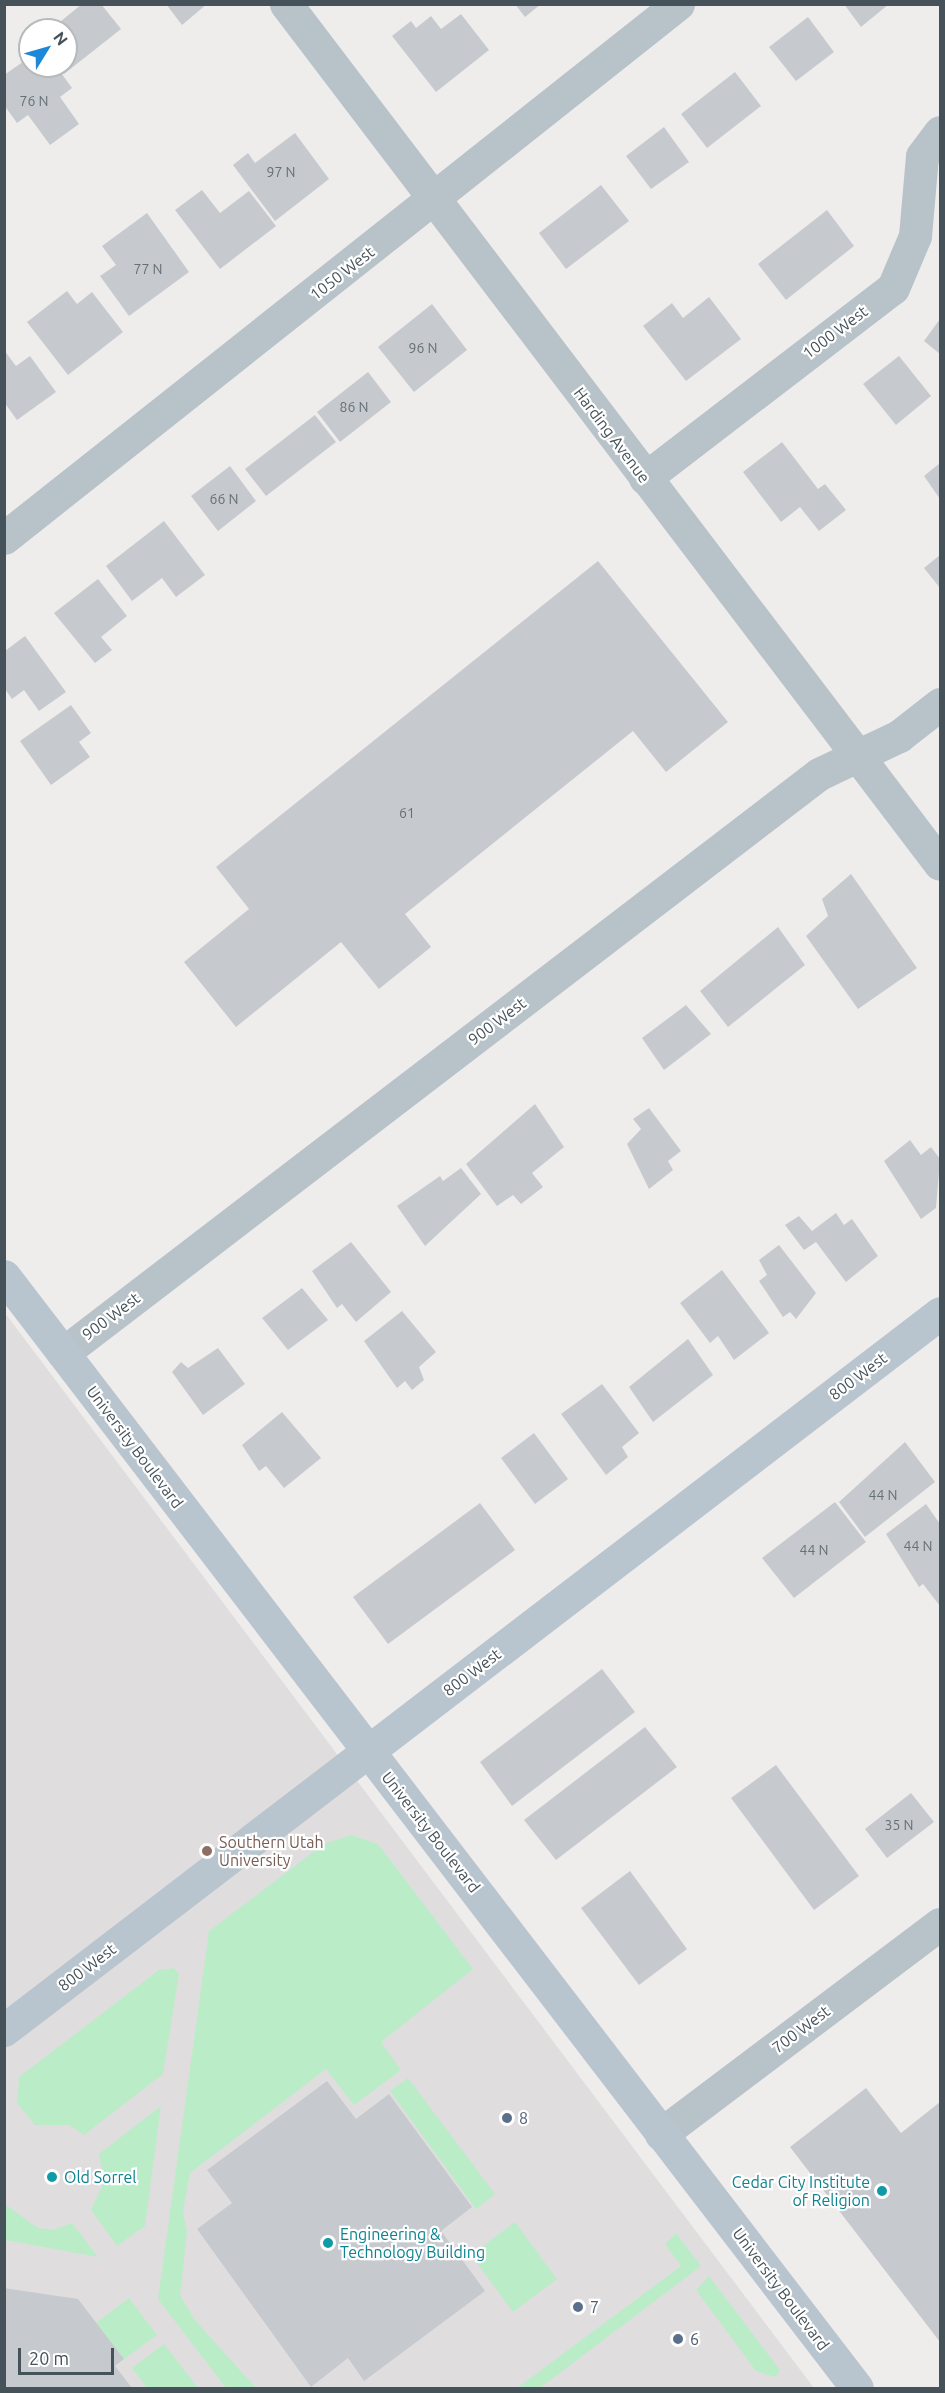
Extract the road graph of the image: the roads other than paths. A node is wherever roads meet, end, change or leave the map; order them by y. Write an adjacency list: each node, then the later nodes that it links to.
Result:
1 (286, 4): 4 (street, Harding Avenue)
2 (678, 4): 4 (street, 1050 West)
3 (940, 132): 5 (street, 1000 West)
4 (434, 201): 5 (street, Harding Avenue); 6 (street, 1050 West)
5 (645, 478): 8 (street, Harding Avenue)
6 (4, 538)
7 (940, 704): 8 (street, 900 West)
8 (858, 755): 9 (street, Harding Avenue); 12 (street, 900 West)
9 (940, 864)
10 (4, 1276): 12 (main road, University Boulevard)
11 (940, 1313): 13 (main road, 800 West)
12 (63, 1353): 13 (main road, University Boulevard)
13 (368, 1751): 15 (main road, 800 West); 16 (main road, University Boulevard)
14 (940, 1924): 16 (street, 700 West)
15 (4, 2030)
16 (661, 2134): 17 (main road, University Boulevard)
17 (857, 2388)

